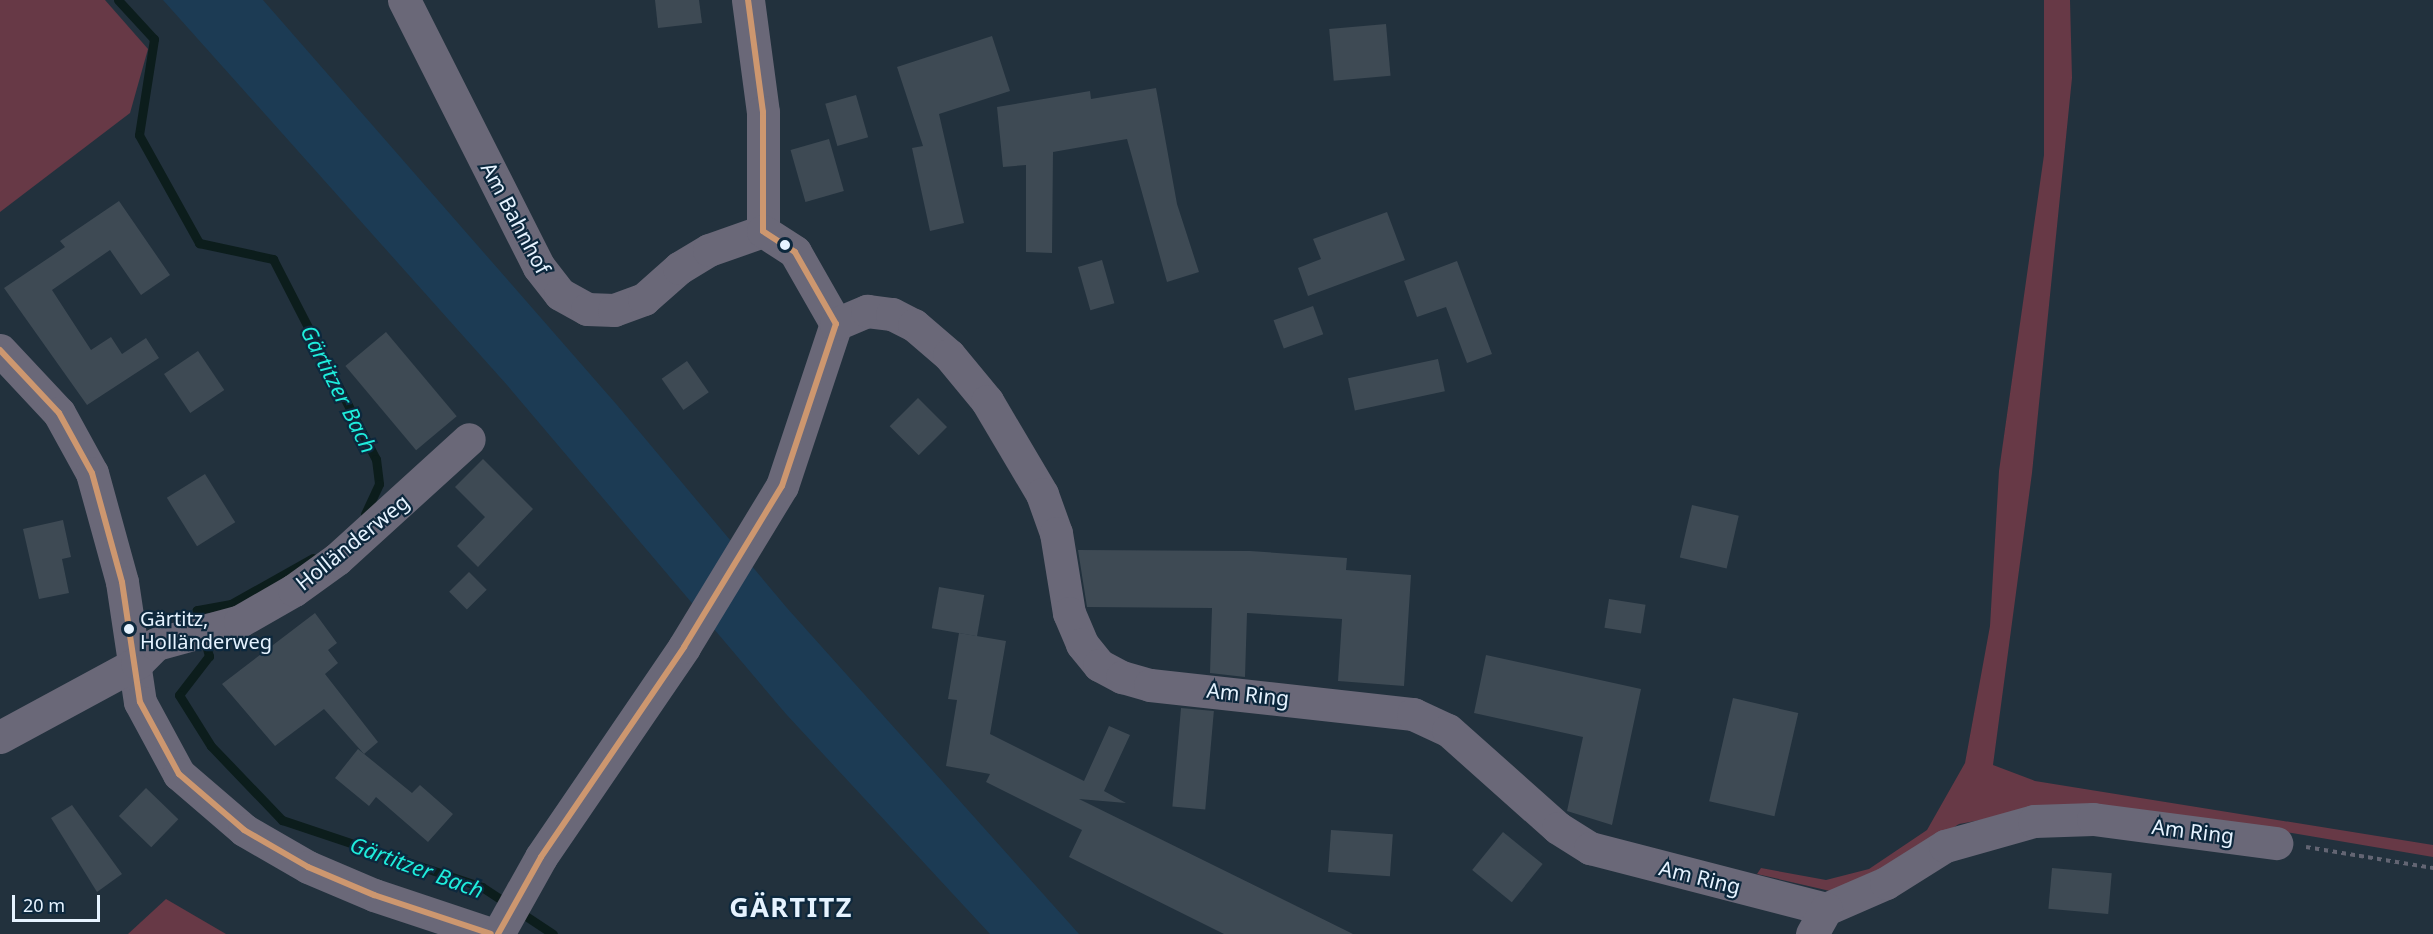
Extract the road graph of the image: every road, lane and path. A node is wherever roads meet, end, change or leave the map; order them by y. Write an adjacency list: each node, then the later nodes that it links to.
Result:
1 (404, 0): 3 (street, Am Bahnhof)
2 (748, 0): 3 (street)
3 (764, 231): 4 (street)
4 (836, 324): 11 (street, Am Ring); 12 (street)
5 (0, 350): 7 (street)
6 (469, 439): 7 (street, Holländerweg)
7 (137, 663): 8 (street, Holländerweg); 12 (street)
8 (0, 736)
9 (2276, 843): 10 (path); 11 (street, Am Ring)
10 (2433, 868)
11 (1819, 921)
12 (499, 928)

